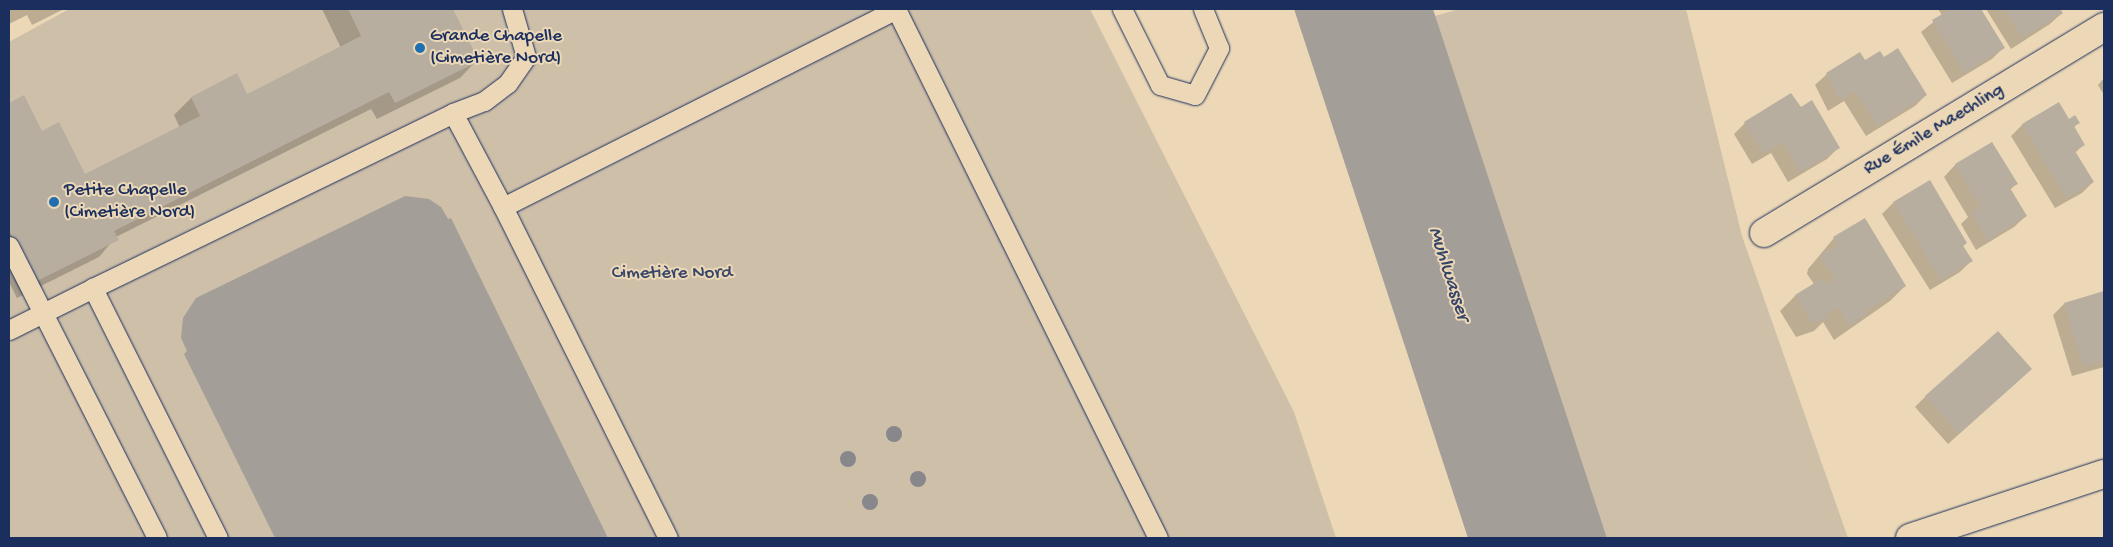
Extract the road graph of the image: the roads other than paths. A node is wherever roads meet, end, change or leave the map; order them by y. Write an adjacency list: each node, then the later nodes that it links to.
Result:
1 (512, 9): 6 (lane)
2 (896, 9): 7 (lane); 17 (lane)
3 (1122, 9): 4 (lane)
4 (1203, 9)
5 (2104, 27): 8 (street, Rue Émile Maechling)
6 (453, 113): 7 (lane); 10 (lane)
7 (503, 207): 16 (lane)
8 (1764, 234)
9 (9, 246): 11 (lane)
10 (93, 288): 11 (lane); 15 (lane)
11 (42, 314): 12 (lane); 14 (lane)
12 (9, 330)
13 (2104, 474): 18 (street)
14 (158, 538)
15 (218, 538)
16 (668, 538)
17 (1158, 538)
18 (1910, 538)

